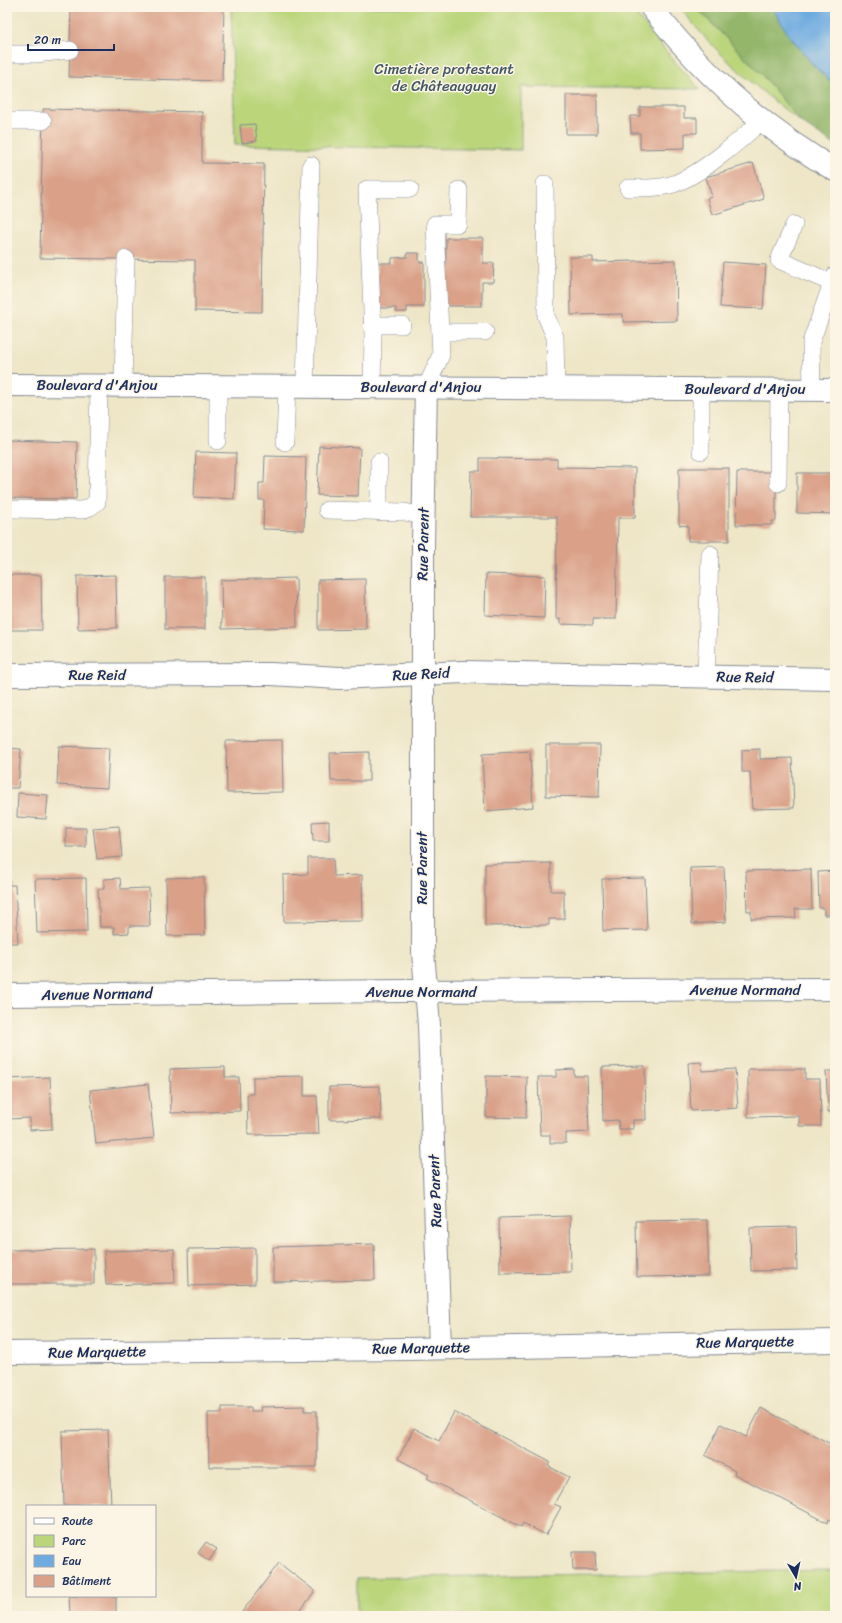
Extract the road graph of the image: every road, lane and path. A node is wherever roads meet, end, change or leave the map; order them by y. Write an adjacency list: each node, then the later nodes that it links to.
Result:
1 (651, 7): 4 (street)
2 (70, 50): 3 (lane)
3 (7, 54)
4 (762, 120): 8 (street); 10 (lane)
5 (7, 121): 6 (lane)
6 (42, 121)
7 (311, 165): 24 (lane)
8 (835, 170)
9 (545, 184): 27 (lane)
10 (628, 188)
11 (410, 190): 16 (lane)
12 (459, 190): 18 (lane)
13 (794, 225): 15 (lane)
14 (126, 259): 22 (lane)
15 (834, 279): 30 (lane)
16 (372, 325): 17 (lane); 25 (lane)
17 (402, 325)
18 (440, 332): 19 (lane); 26 (lane)
19 (485, 332)
20 (7, 385): 21 (street, Boulevard d'Anjou)
21 (99, 386): 22 (street, Boulevard d'Anjou); 37 (lane)
22 (123, 386): 23 (street, Boulevard d'Anjou)
23 (218, 386): 24 (street, Boulevard d'Anjou); 32 (lane)
24 (296, 387): 25 (street, Boulevard d'Anjou); 33 (lane)
25 (372, 387): 26 (street, Boulevard d'Anjou)
26 (426, 388): 27 (street, Boulevard d'Anjou); 40 (street, Rue Parent)
27 (556, 388): 28 (street, Boulevard d'Anjou)
28 (701, 389): 29 (street, Boulevard d'Anjou); 34 (lane)
29 (779, 390): 30 (street, Boulevard d'Anjou); 36 (lane)
30 (812, 390): 31 (street, Boulevard d'Anjou)
31 (835, 390)
32 (218, 441)
33 (285, 442)
34 (701, 450)
35 (380, 462): 39 (lane)
36 (778, 483)
37 (7, 509)
38 (327, 510): 39 (lane)
39 (379, 512): 40 (lane)
40 (424, 516): 43 (street, Rue Parent)
41 (710, 554): 44 (lane)
42 (7, 675): 43 (street, Rue Reid)
43 (422, 675): 44 (street, Rue Reid); 47 (street, Rue Parent)
44 (706, 677): 45 (street, Rue Reid)
45 (835, 679)
46 (835, 989): 47 (street, Avenue Normand)
47 (426, 992): 48 (street, Avenue Normand); 50 (street, Rue Parent)
48 (7, 995)
49 (835, 1340): 50 (street, Rue Marquette)
50 (440, 1348): 51 (street, Rue Marquette)
51 (7, 1353)

